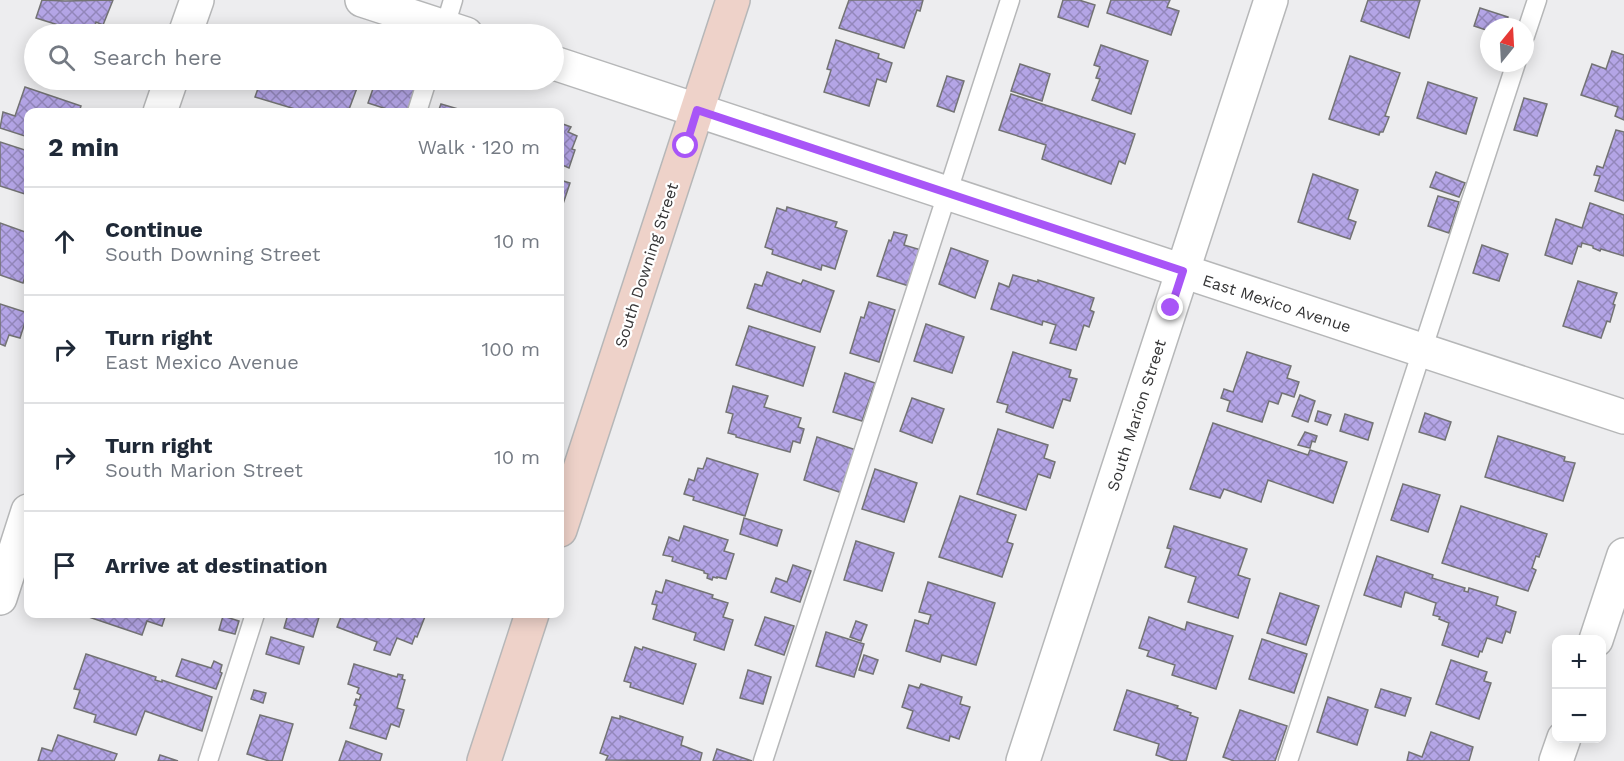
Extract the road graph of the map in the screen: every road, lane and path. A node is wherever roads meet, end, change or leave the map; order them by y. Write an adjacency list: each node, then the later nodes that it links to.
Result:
1 (197, 0): 8 (street)
2 (362, 0): 9 (street)
3 (733, 0): 16 (main road, South Downing Street)
4 (1010, 0): 17 (lane)
5 (1271, 0): 18 (street, South Marion Street)
6 (1537, 0): 7 (lane)
7 (1531, 18)
8 (189, 24)
9 (451, 24)
10 (564, 66): 16 (street, East Mexico Avenue)
11 (1513, 72): 19 (lane)
12 (168, 90): 14 (street)
13 (424, 90): 15 (lane)
14 (161, 108)
15 (418, 108)
16 (697, 110): 17 (street, East Mexico Avenue); 21 (main road, South Downing Street)
17 (949, 194): 18 (street, East Mexico Avenue); 31 (lane)
18 (1183, 271): 19 (street, East Mexico Avenue); 32 (street, South Marion Street)
19 (1422, 351): 20 (street, East Mexico Avenue); 33 (lane)
20 (1624, 417)
21 (564, 518)
22 (24, 523): 24 (street)
23 (1624, 555): 27 (street)
24 (0, 598)
25 (254, 618): 29 (lane)
26 (531, 618): 30 (main road)
27 (1597, 635)
28 (1562, 743): 34 (street)
29 (208, 761)
30 (484, 761)
31 (763, 761)
32 (1023, 761)
33 (1288, 761)
34 (1556, 761)

